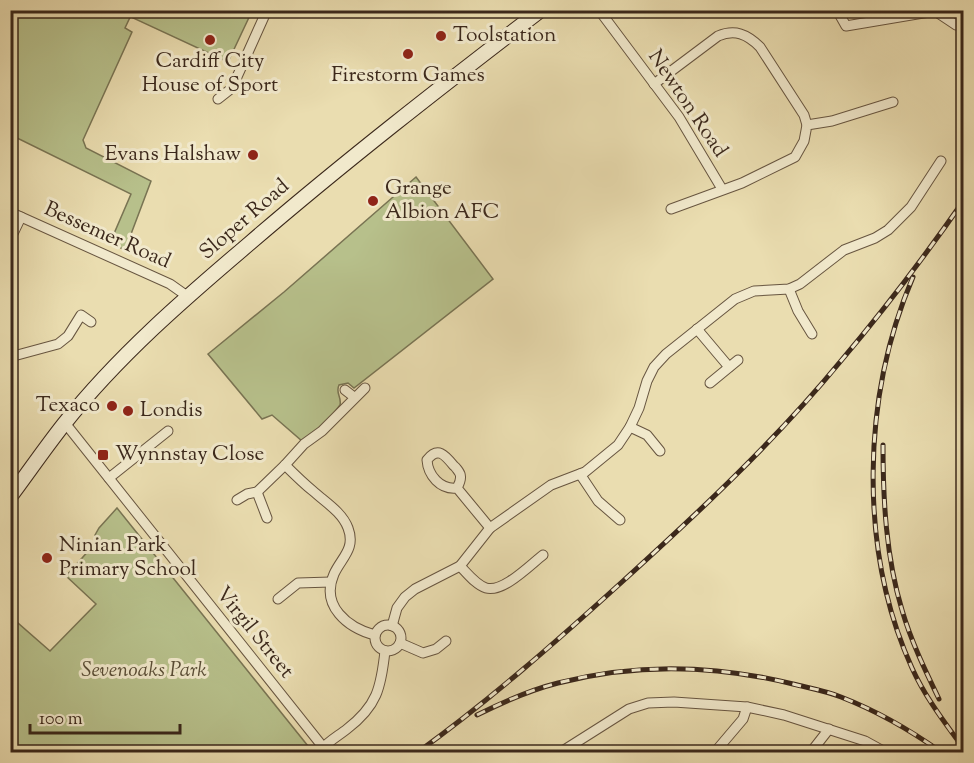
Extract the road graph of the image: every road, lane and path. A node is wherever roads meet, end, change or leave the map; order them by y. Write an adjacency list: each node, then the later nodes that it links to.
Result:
1 (267, 10): 8 (street)
2 (541, 10): 18 (street, Sloper Road)
3 (599, 10): 7 (street, Newton Road)
4 (837, 10): 5 (street)
5 (935, 11): 6 (street)
6 (963, 15)
7 (654, 84): 10 (street); 12 (street, Newton Road)
8 (218, 99)
9 (893, 102): 10 (street)
10 (807, 125): 12 (street)
11 (941, 161): 17 (street)
12 (722, 189): 13 (street)
13 (671, 209)
14 (10, 212): 15 (street, Bessemer Road)
15 (21, 217): 16 (street); 18 (street, Bessemer Road)
16 (10, 240)
17 (789, 289): 20 (street); 21 (street)
18 (187, 296): 29 (street, Sloper Road)
19 (91, 322): 22 (street)
20 (697, 329): 24 (street); 30 (street)
21 (812, 334)
22 (10, 359)
23 (738, 360): 24 (street)
24 (729, 367): 25 (street)
25 (710, 383)
26 (365, 388): 28 (street)
27 (345, 390): 28 (street)
28 (354, 397): 33 (street)
29 (65, 423): 35 (street, Virgil Street); 38 (street, Sloper Road)
30 (630, 427): 32 (street); 34 (street)
31 (168, 432): 35 (street)
32 (660, 451)
33 (285, 465): 37 (street); 45 (street)
34 (580, 474): 41 (street); 42 (street)
35 (109, 478): 54 (street, Virgil Street)
36 (457, 488): 42 (street)
37 (257, 492): 39 (street); 40 (street)
38 (10, 497)
39 (237, 500)
40 (267, 518)
41 (620, 520)
42 (490, 528): 44 (street)
43 (543, 555): 44 (street)
44 (460, 566): 47 (street)
45 (331, 582): 46 (street); 48 (street)
46 (278, 599)
47 (392, 626): 48 (street); 50 (street)
48 (375, 635): 51 (street)
49 (446, 641): 50 (street)
50 (400, 643): 51 (street)
51 (385, 651): 54 (street)
52 (747, 707): 53 (street); 55 (street); 56 (street)
53 (829, 729): 57 (street); 58 (street)
54 (323, 751)
55 (561, 753)
56 (715, 753)
57 (811, 753)
58 (885, 753)

